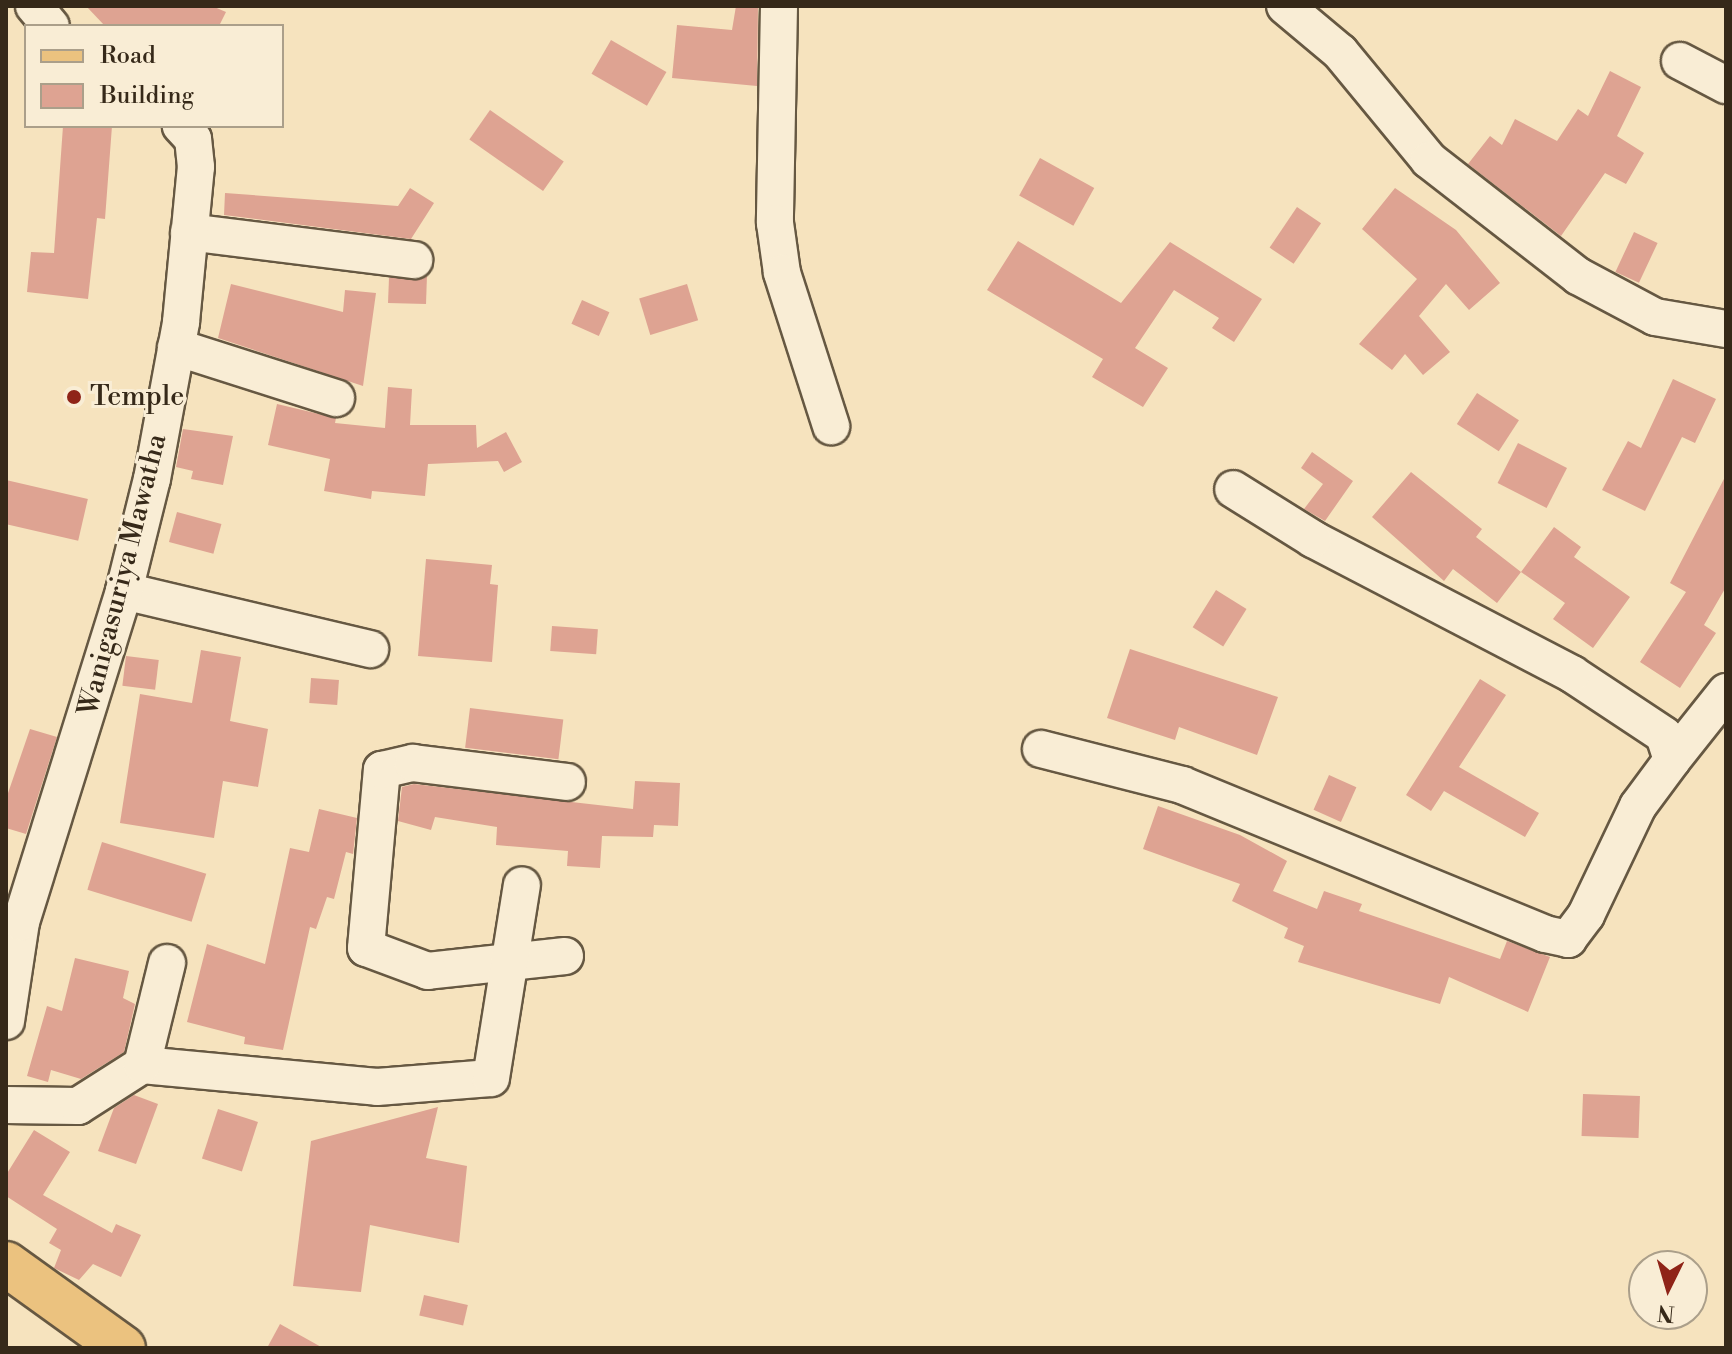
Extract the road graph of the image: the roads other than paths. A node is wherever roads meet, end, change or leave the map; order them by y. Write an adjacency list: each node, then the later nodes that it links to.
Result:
1 (34, 6): 4 (street)
2 (779, 6): 13 (street)
3 (1285, 6): 10 (street)
4 (49, 24)
5 (1680, 61): 6 (street)
6 (1726, 85)
7 (182, 128): 8 (street, Wanigasuriya Mawatha)
8 (189, 232): 9 (street); 11 (street, Wanigasuriya Mawatha)
9 (414, 260)
10 (1726, 329)
11 (176, 347): 12 (street); 15 (street, Wanigasuriya Mawatha)
12 (336, 398)
13 (831, 426)
14 (1233, 489): 19 (street)
15 (124, 591): 16 (street); 22 (street, Wanigasuriya Mawatha)
16 (370, 649)
17 (1726, 692): 19 (street)
18 (1041, 749): 19 (street)
19 (1672, 760)
20 (567, 782): 24 (street)
21 (522, 885): 24 (street)
22 (13, 918): 26 (street, Wanigasuriya Mawatha)
23 (565, 956): 24 (street)
24 (514, 957): 27 (street)
25 (167, 963): 27 (street)
26 (6, 1021)
27 (142, 1065): 28 (street)
28 (6, 1105)
29 (6, 1264): 30 (main road)
30 (123, 1348)

